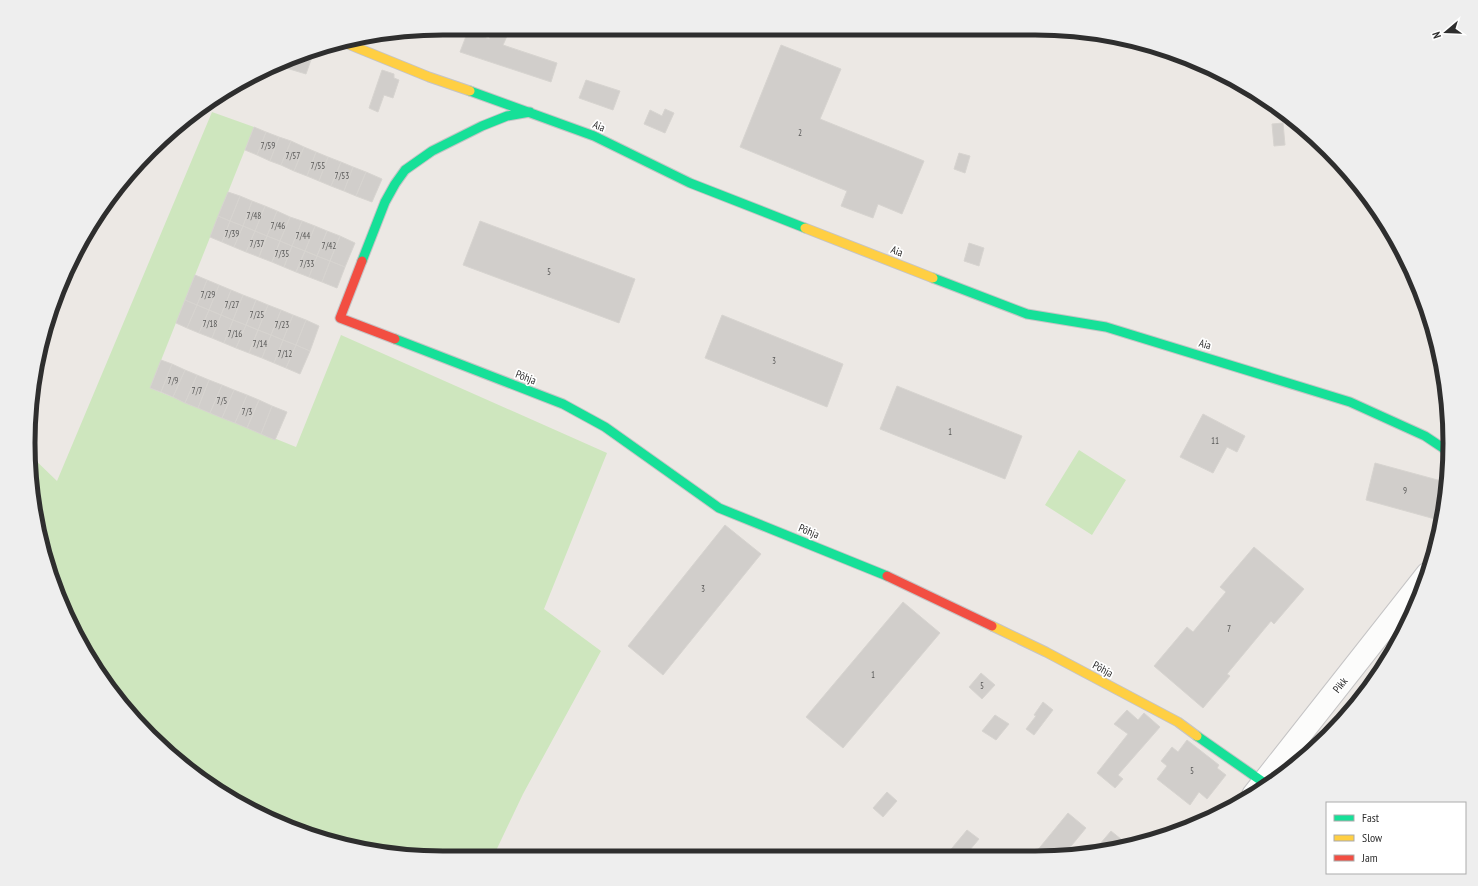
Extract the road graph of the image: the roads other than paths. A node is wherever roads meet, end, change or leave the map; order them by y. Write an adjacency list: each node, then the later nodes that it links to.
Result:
1 (352, 46): 2 (street, Aia)
2 (530, 112): 3 (street, Aia); 6 (street, Põhja)
3 (1443, 448)
4 (1416, 588): 5 (street, Pikk)
5 (1264, 781)
6 (1256, 786)

